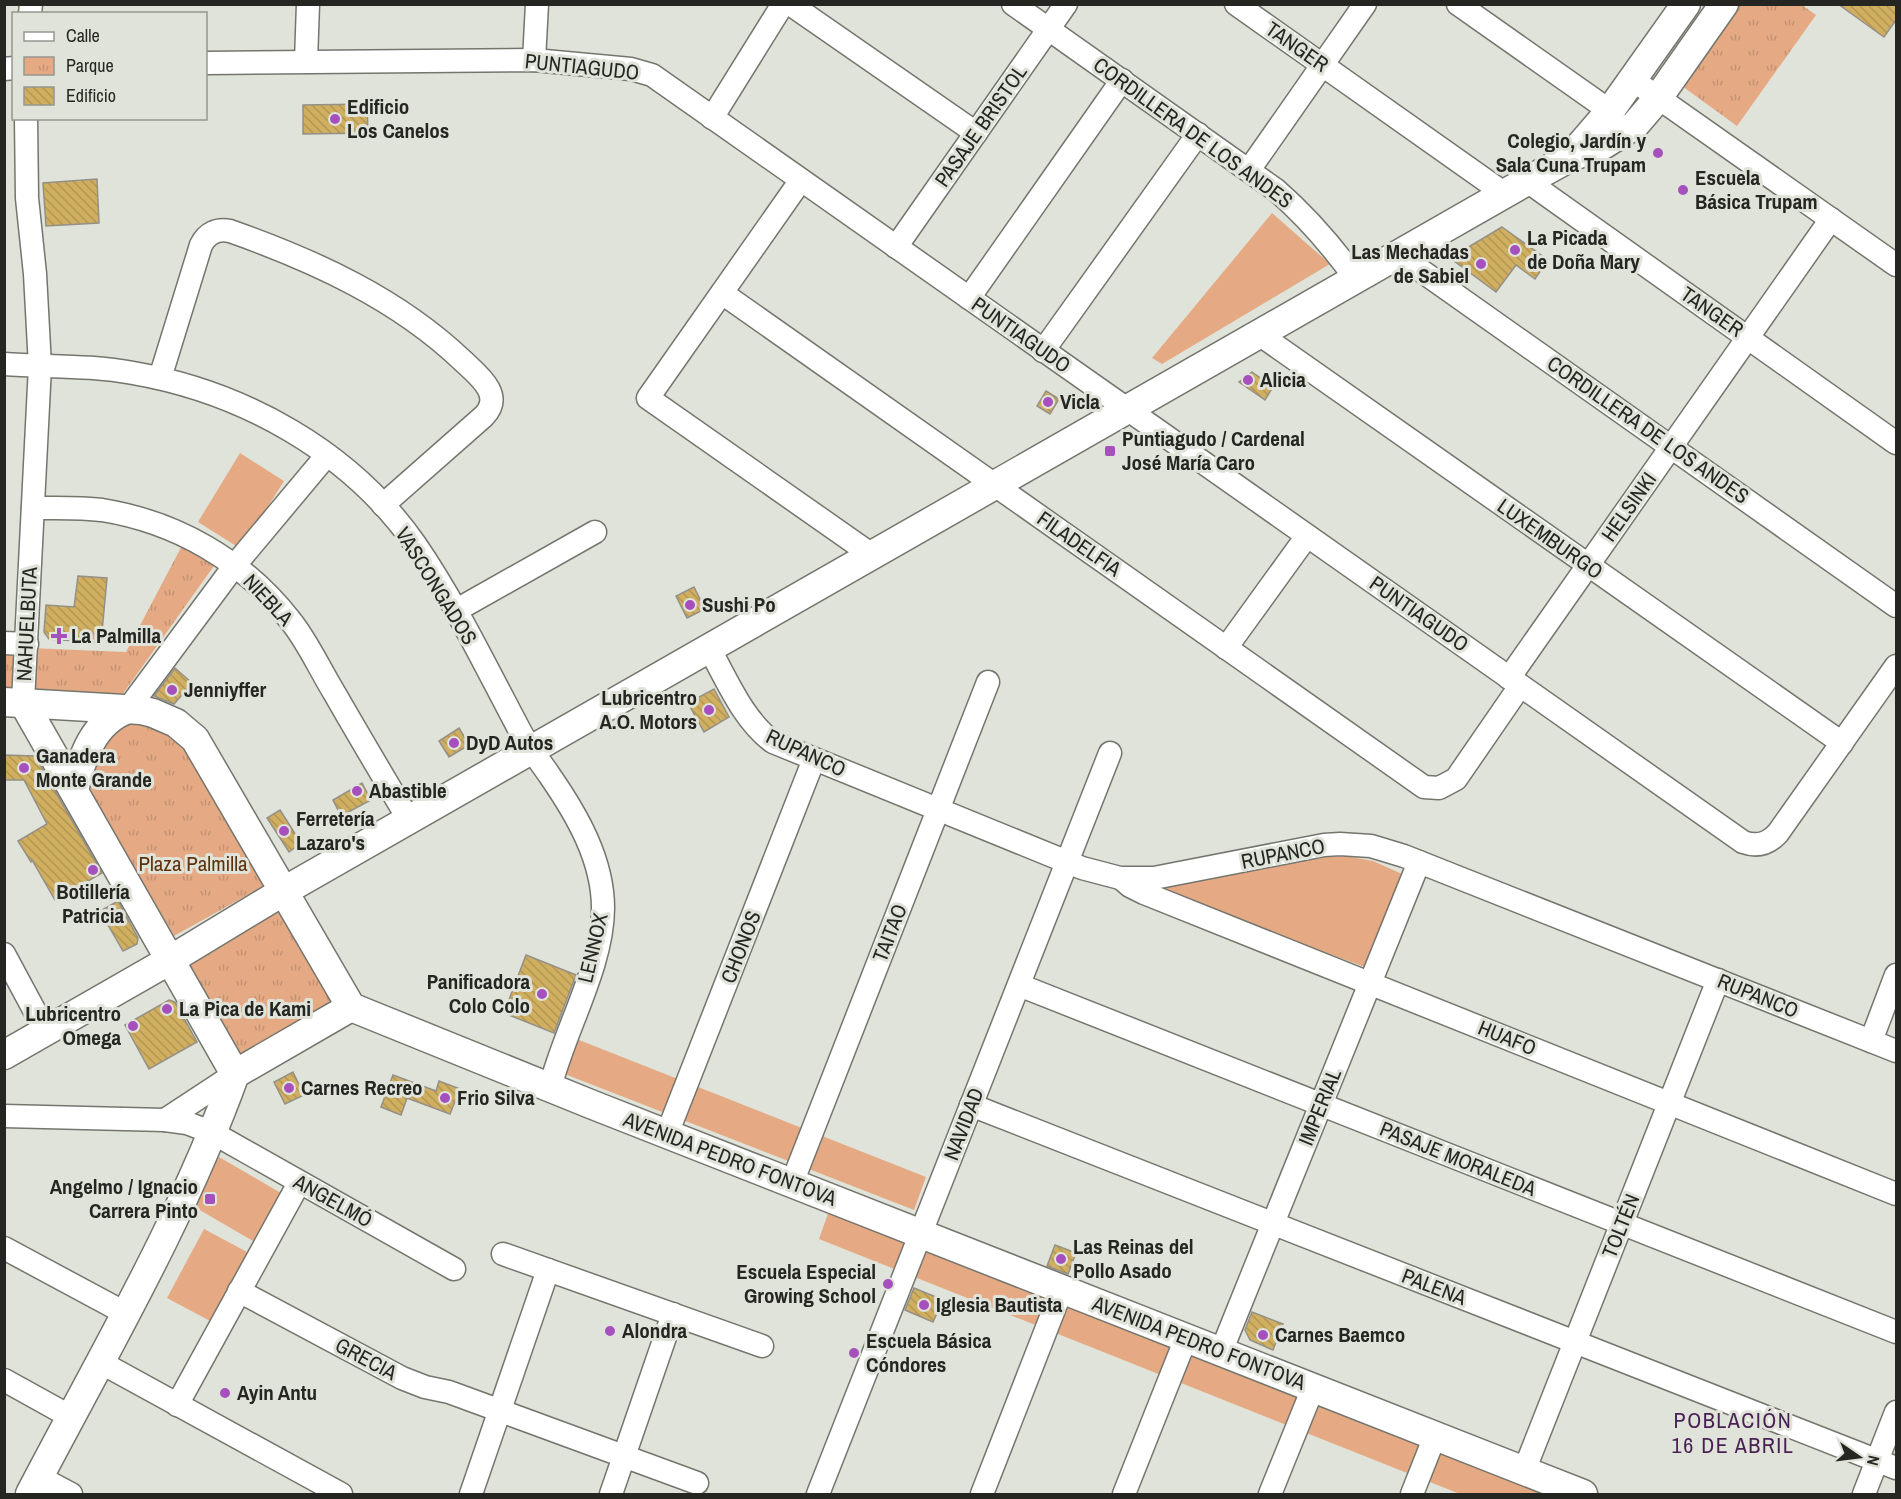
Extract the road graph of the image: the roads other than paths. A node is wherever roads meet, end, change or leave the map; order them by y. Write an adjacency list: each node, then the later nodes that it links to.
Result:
1 (308, 4): 14 (street)
2 (537, 4): 13 (street)
3 (783, 4): 21 (street)
4 (790, 4): 23 (street)
5 (1013, 4): 12 (street, CORDILLERA DE LOS ANDES)
6 (1066, 4): 12 (street, PASAJE BRISTOL)
7 (1236, 4): 16 (street, TANGER)
8 (1365, 4): 16 (street)
9 (1458, 4): 20 (street)
10 (1724, 4): 19 (main road)
11 (1683, 6): 18 (main road)
12 (1048, 29): 17 (street, CORDILLERA DE LOS ANDES); 23 (street, PASAJE BRISTOL)
13 (534, 60): 14 (street, PUNTIAGUDO); 21 (street, PUNTIAGUDO)
14 (306, 61): 15 (street, PUNTIAGUDO)
15 (207, 63)
16 (1323, 65): 26 (street); 28 (street, TANGER)
17 (1122, 80): 24 (street, CORDILLERA DE LOS ANDES); 35 (street)
18 (1633, 80): 19 (street); 20 (main road)
19 (1658, 98): 25 (main road); 29 (street)
20 (1610, 111): 25 (main road)
21 (712, 118): 27 (street, PUNTIAGUDO)
22 (26, 120): 40 (street, NAHUELBUTA)
23 (976, 133): 30 (street, PASAJE BRISTOL)
24 (1198, 134): 26 (street, CORDILLERA DE LOS ANDES); 38 (street)
25 (1571, 157): 28 (main road)
26 (1249, 170): 33 (street, CORDILLERA DE LOS ANDES)
27 (801, 180): 30 (street, PUNTIAGUDO); 34 (street)
28 (1516, 187): 31 (main road); 37 (street, TANGER)
29 (1831, 219): 32 (street); 37 (street, HELSINKI)
30 (896, 247): 35 (street, PUNTIAGUDO)
31 (1399, 255): 33 (main road); 44 (street, CORDILLERA DE LOS ANDES)
32 (1896, 265)
33 (1356, 279): 36 (main road)
34 (722, 293): 46 (street, FILADELFIA); 51 (street)
35 (969, 298): 38 (street, PUNTIAGUDO)
36 (1259, 334): 42 (main road); 53 (street, LUXEMBURGO)
37 (1748, 337): 43 (street, TANGER); 44 (street, HELSINKI)
38 (1044, 351): 42 (street, PUNTIAGUDO)
39 (4, 364): 40 (street, VASCONGADOS)
40 (40, 366): 41 (street, VASCONGADOS); 48 (street, NAHUELBUTA)
41 (160, 378): 45 (street, VASCONGADOS); 47 (street)
42 (1128, 410): 46 (main road); 50 (street, PUNTIAGUDO)
43 (1896, 443)
44 (1671, 447): 53 (street, HELSINKI); 54 (street, CORDILLERA DE LOS ANDES)
45 (327, 455): 47 (street, VASCONGADOS); 52 (street)
46 (995, 485): 51 (main road); 58 (street, FILADELFIA)
47 (383, 506): 55 (street, VASCONGADOS)
48 (33, 508): 52 (street, NIEBLA); 56 (street, NAHUELBUTA)
49 (595, 532): 55 (street)
50 (1307, 536): 58 (street); 61 (street, PUNTIAGUDO)
51 (872, 555): 57 (main road)
52 (235, 565): 63 (street); 71 (street, NIEBLA)
53 (1588, 565): 61 (street, HELSINKI); 64 (street, LUXEMBURGO)
54 (1896, 606)
55 (455, 611): 65 (street, VASCONGADOS)
56 (16, 644): 62 (street, NAHUELBUTA)
57 (709, 648): 65 (main road); 67 (street, RUPANCO)
58 (1226, 648): 68 (street, FILADELFIA)
59 (1896, 666): 64 (street)
60 (988, 682): 70 (street, TAITAO)
61 (1515, 682): 64 (street, PUNTIAGUDO); 68 (street, HELSINKI)
62 (14, 702): 63 (main road); 69 (main road, NAHUELBUTA)
63 (128, 709): 69 (main road); 75 (main road)
64 (1842, 743)
65 (531, 750): 71 (main road); 88 (street, LENNOX)
66 (1110, 753): 72 (street, NAVIDAD)
67 (814, 759): 70 (street, RUPANCO); 95 (street, CHONOS)
68 (1439, 788)
69 (74, 790): 77 (main road, NAHUELBUTA)
70 (938, 810): 72 (street, RUPANCO); 97 (street, TAITAO)
71 (409, 820): 75 (main road)
72 (1067, 862): 74 (street, RUPANCO); 81 (street, NAVIDAD)
73 (1419, 862): 74 (street, RUPANCO); 79 (street, RUPANCO); 80 (street, IMPERIAL)
74 (1120, 878): 80 (street, HUAFO)
75 (284, 891): 77 (main road); 82 (main road)
76 (4, 954): 83 (street)
77 (170, 960): 83 (main road); 87 (main road, NAHUELBUTA)
78 (1896, 975): 84 (street)
79 (1718, 980): 84 (street, RUPANCO); 89 (street, TOLTÉN)
80 (1370, 983): 89 (street, HUAFO); 90 (street, IMPERIAL)
81 (1019, 985): 90 (street, PASAJE MORALEDA); 91 (street, NAVIDAD)
82 (351, 1007): 87 (main road); 88 (main road, AVENIDA PEDRO FONTOVA)
83 (46, 1032): 86 (main road)
84 (1871, 1041): 85 (street, RUPANCO)
85 (1896, 1051)
86 (4, 1055)
87 (235, 1074): 93 (street); 94 (main road)
88 (550, 1088): 95 (main road, AVENIDA PEDRO FONTOVA)
89 (1669, 1103): 98 (street, HUAFO); 100 (street, TOLTÉN)
90 (1321, 1104): 99 (street, IMPERIAL); 100 (street, PASAJE MORALEDA)
91 (971, 1105): 99 (street, PALENA); 101 (street, NAVIDAD)
92 (4, 1116): 93 (street, ANGELMÓ)
93 (165, 1120): 94 (street, ANGELMÓ)
94 (213, 1133): 96 (street, ANGELMÓ); 108 (main road)
95 (667, 1134): 97 (main road, AVENIDA PEDRO FONTOVA)
96 (299, 1182): 104 (street, ANGELMÓ); 107 (street)
97 (792, 1183): 101 (main road, AVENIDA PEDRO FONTOVA)
98 (1896, 1194)
99 (1273, 1224): 112 (street, PALENA); 114 (street, IMPERIAL)
100 (1622, 1224): 110 (street, PASAJE MORALEDA); 112 (street, TOLTÉN)
101 (921, 1234): 106 (main road, AVENIDA PEDRO FONTOVA); 133 (street, NAVIDAD)
102 (4, 1248): 108 (street)
103 (503, 1254): 105 (street)
104 (454, 1269)
105 (548, 1270): 109 (street); 119 (street)
106 (1062, 1289): 111 (main road, AVENIDA PEDRO FONTOVA); 134 (street)
107 (239, 1291): 118 (street); 119 (street, GRECIA)
108 (125, 1313): 115 (main road)
109 (673, 1314): 113 (street); 123 (street)
110 (1896, 1332)
111 (1186, 1338): 114 (main road, AVENIDA PEDRO FONTOVA); 135 (street)
112 (1575, 1342): 124 (street, PALENA); 125 (street, TOLTÉN)
113 (762, 1346)
114 (1221, 1352): 117 (main road, AVENIDA PEDRO FONTOVA)
115 (100, 1362): 118 (street); 121 (main road)
116 (4, 1380): 121 (street)
117 (1312, 1388): 122 (main road, AVENIDA PEDRO FONTOVA); 136 (street)
118 (177, 1405): 130 (street)
119 (500, 1410): 123 (street, GRECIA); 131 (street)
120 (1896, 1412): 124 (street)
121 (71, 1417): 127 (main road)
122 (1435, 1436): 125 (main road, AVENIDA PEDRO FONTOVA); 137 (street)
123 (624, 1456): 126 (street, GRECIA); 132 (street)
124 (1887, 1464): 138 (street)
125 (1524, 1471): 128 (main road, AVENIDA PEDRO FONTOVA)
126 (697, 1483)
127 (34, 1486): 129 (street)
128 (1565, 1491)
129 (71, 1494)
130 (341, 1494)
131 (471, 1494)
132 (611, 1494)
133 (818, 1494)
134 (982, 1494)
135 (1124, 1494)
136 (1270, 1494)
137 (1412, 1494)
138 (1864, 1494)

